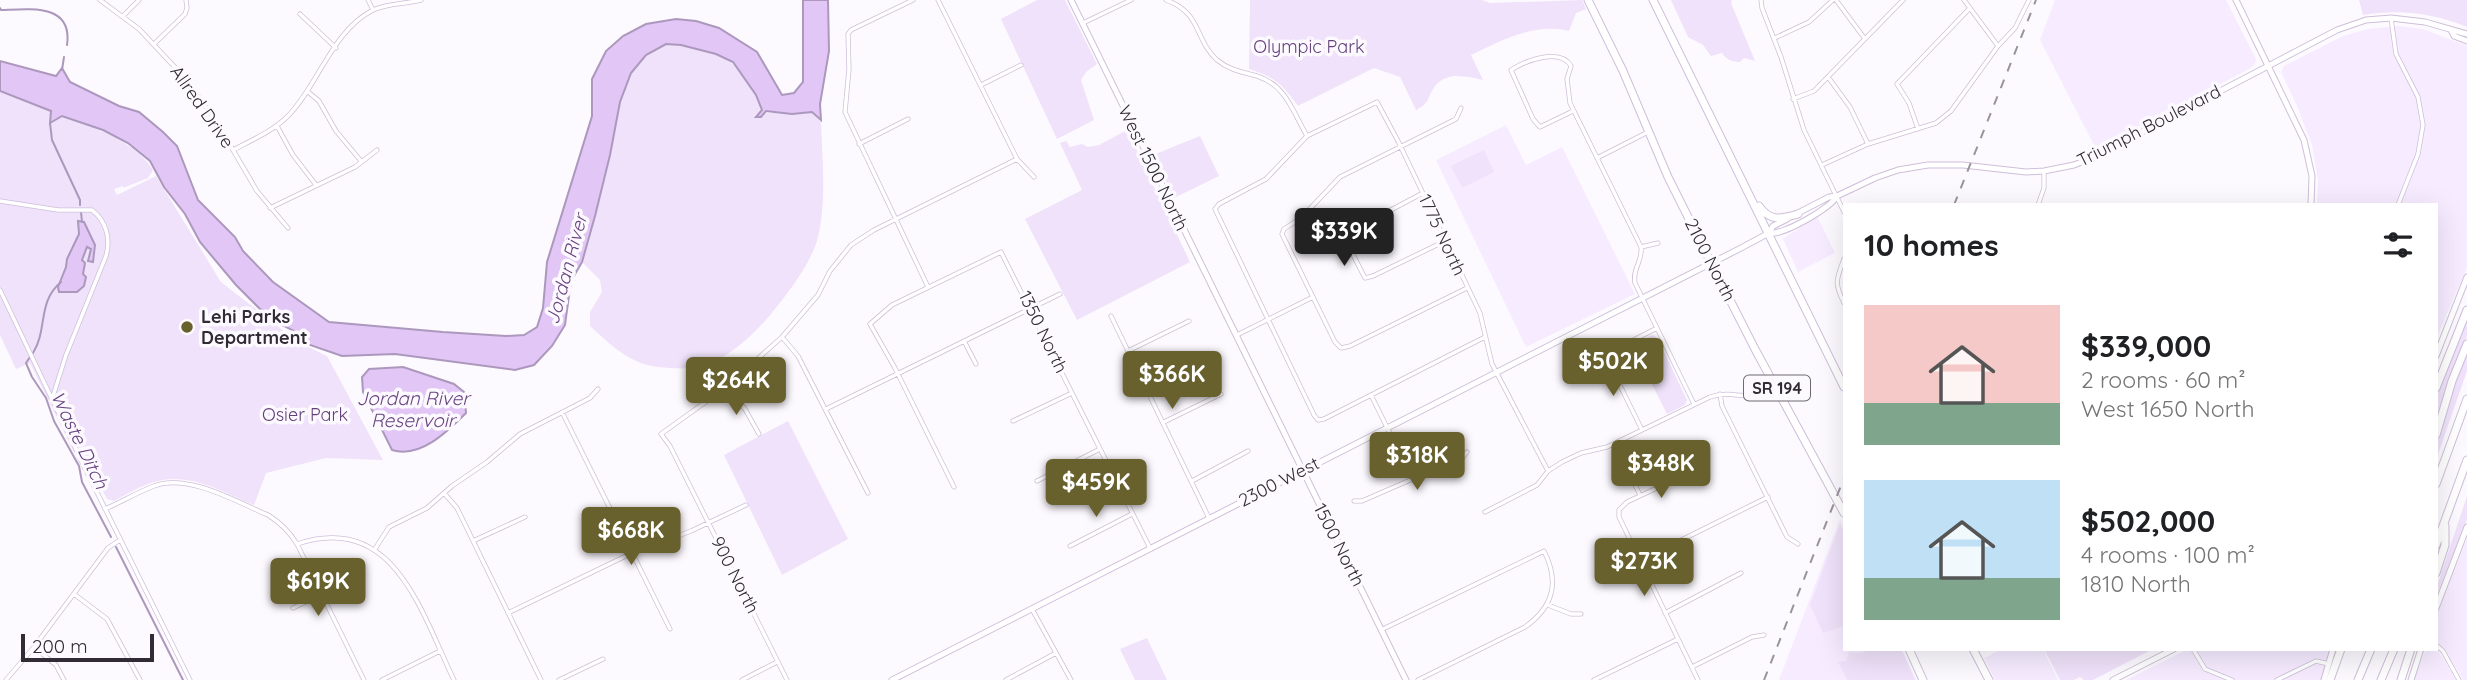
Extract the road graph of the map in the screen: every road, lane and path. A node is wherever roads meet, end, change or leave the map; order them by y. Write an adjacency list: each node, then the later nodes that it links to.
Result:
1 (100, 0): 22 (street, Allred Drive)
2 (139, 0): 22 (street)
3 (186, 0): 30 (street)
4 (368, 0): 20 (street)
5 (421, 0): 20 (street)
6 (913, 0): 46 (street)
7 (938, 0): 36 (street)
8 (1071, 0): 24 (main road, West 1500 North)
9 (1131, 0): 24 (street)
10 (1166, 0): 45 (street)
11 (1588, 0): 44 (highway, 2100 North / SR 194)
12 (1653, 0): 56 (highway, SR 194)
13 (1835, 0): 27 (street); 28 (street)
14 (1902, 0): 28 (street)
15 (1964, 0): 19 (street)
16 (2029, 0): 31 (street)
17 (2236, 0): 34 (main road)
18 (1761, 2): 27 (street)
19 (1970, 8): 31 (street); 43 (street)
20 (373, 10): 32 (street)
21 (300, 14): 32 (street)
22 (123, 16): 30 (street, Allred Drive)
23 (2391, 18): 25 (main road, Triumph Boulevard); 34 (main road, Triumph Boulevard); 64 (street)
24 (1082, 23): 91 (main road, West 1500 North)
25 (2451, 30): 26 (main road, Triumph Boulevard); 29 (main road, Triumph Boulevard)
26 (2467, 34)
27 (1775, 38): 38 (street)
28 (1865, 39): 35 (street)
29 (2467, 41)
30 (154, 44): 49 (street, Allred Drive)
31 (1997, 46): 43 (street)
32 (335, 48): 37 (street)
33 (1021, 65): 36 (street)
34 (2269, 66): 55 (main road, Triumph Boulevard); 63 (main road)
35 (1828, 77): 38 (street); 47 (street)
36 (981, 85): 52 (street)
37 (307, 91): 42 (street); 53 (street)
38 (1793, 99): 54 (street)
39 (1461, 108): 48 (street)
40 (1573, 111): 40 (street); 51 (street)
41 (908, 119): 46 (street)
42 (277, 126): 49 (street); 58 (street)
43 (1918, 129): 47 (street)
44 (1649, 132): 51 (street); 76 (highway, 2100 North / SR 194)
45 (1307, 136): 48 (street, 1775 North); 88 (street)
46 (859, 144): 68 (street)
47 (1868, 144): 54 (street)
48 (1401, 146): 59 (street, 1775 North); 82 (street)
49 (233, 150): 65 (street, Allred Drive)
50 (377, 150): 53 (street)
51 (1597, 158): 73 (street)
52 (1017, 159): 57 (street); 68 (street)
53 (361, 161): 58 (street)
54 (1822, 165): 60 (street)
55 (2044, 171): 60 (main road, Triumph Boulevard); 62 (street)
56 (1740, 174): 67 (highway); 70 (highway, SR 194)
57 (1034, 177)
58 (316, 186): 65 (street)
59 (1423, 193): 71 (street, 1775 North); 71 (street)
60 (1837, 197): 66 (street); 67 (main road, Triumph Boulevard); 70 (main road, Triumph Boulevard)
61 (0, 201): 112 (street)
62 (2039, 203)
63 (2311, 203)
64 (2399, 203)
65 (270, 208): 69 (street, Allred Drive)
66 (1843, 210)
67 (1798, 214): 70 (main road, Triumph Boulevard)
68 (895, 220): 78 (street); 92 (street)
69 (288, 228)
70 (1769, 233): 74 (main road, Triumph Boulevard); 104 (highway, SR 194)
71 (1445, 241): 79 (street, 1775 North)
72 (1658, 243): 73 (street)
73 (1641, 247): 83 (street)
74 (1741, 248): 76 (main road, 2300 West)
75 (1843, 261): 84 (street)
76 (1711, 263): 83 (main road, 2300 West); 107 (highway, 2100 North / SR 194)
77 (2467, 277): 97 (main road)
78 (928, 287): 85 (street, 1350 North); 102 (street, 1350 North)
79 (1467, 288): 82 (street); 93 (street, 1775 North)
80 (0, 290): 112 (street)
81 (1060, 293): 85 (street)
82 (1314, 297): 88 (street)
83 (1642, 297): 90 (street); 101 (main road, 2300 West)
84 (1843, 301)
85 (1031, 308): 94 (street); 108 (street, 1350 North)
86 (2467, 309): 103 (highway)
87 (1111, 316): 96 (street)
88 (1267, 320): 91 (street); 111 (street)
89 (1189, 321): 96 (street)
90 (1657, 328): 98 (street); 114 (street)
91 (1236, 335): 128 (main road, 1500 North)
92 (782, 337): 106 (street); 115 (street)
93 (1485, 337): 101 (street, 1775 North); 111 (street)
94 (964, 341): 99 (street); 102 (street)
95 (2467, 344): 120 (highway)
96 (1128, 351): 118 (street)
97 (2438, 351)
98 (1605, 355): 100 (street); 121 (street)
99 (976, 364)
100 (1585, 365)
101 (1496, 371): 119 (main road, 2300 West); 129 (street, 1775 North)
102 (898, 374): 115 (street); 135 (street)
103 (2438, 383)
104 (1843, 385)
105 (598, 388): 116 (street)
106 (725, 388): 122 (street); 149 (street, 900 North)
107 (1778, 390): 110 (street); 143 (highway, 2100 North / SR 194)
108 (1072, 393): 117 (street); 124 (street, 1350 North)
109 (1220, 394): 118 (street)
110 (1720, 394): 114 (street); 139 (street)
111 (1371, 395): 119 (street)
112 (52, 398): 142 (street)
113 (2467, 399): 131 (highway)
114 (1694, 404): 121 (street)
115 (826, 410): 137 (street)
116 (562, 412): 136 (street); 159 (street)
117 (1013, 421)
118 (1164, 422): 134 (street)
119 (1388, 427): 128 (main road, 2300 West); 132 (street)
120 (2438, 428)
121 (1642, 430): 123 (street)
122 (759, 434)
123 (1615, 444): 129 (street); 138 (street)
124 (1100, 449): 133 (street); 145 (street, 1350 North)
125 (1248, 451): 134 (street)
126 (1467, 452): 132 (street)
127 (2467, 460): 148 (highway)
128 (1302, 471): 147 (main road, 2300 West); 173 (main road, 1500 North)
129 (1548, 471): 144 (street)
130 (1689, 473): 138 (street)
131 (2438, 479)
132 (1413, 480): 140 (street)
133 (1037, 481)
134 (1191, 482): 147 (street)
135 (954, 487)
136 (444, 493): 153 (street); 158 (street)
137 (868, 493)
138 (1640, 495): 160 (street)
139 (1768, 497): 155 (street); 160 (street)
140 (1354, 501)
141 (746, 505): 149 (street)
142 (105, 509): 151 (street); 154 (street)
143 (1843, 511)
144 (1485, 512)
145 (1132, 514): 156 (street); 157 (street, 1350 North)
146 (526, 516): 153 (street)
147 (1209, 517): 157 (main road, 2300 West)
148 (2445, 522): 152 (highway); 161 (highway)
149 (709, 523): 159 (street); 191 (street, 900 North)
150 (2467, 527): 165 (main road)
151 (120, 540): 163 (street); 197 (street)
152 (2438, 540)
153 (473, 541): 169 (street)
154 (297, 544): 158 (street); 164 (street)
155 (1797, 544)
156 (1070, 545)
157 (1150, 548): 168 (main road, 2300 West)
158 (374, 549): 178 (street)
159 (632, 553): 169 (street); 172 (street)
160 (1639, 561): 170 (street)
161 (2438, 567)
162 (1741, 573): 170 (street)
163 (74, 594): 176 (street); 196 (street)
164 (320, 595): 167 (street); 198 (street)
165 (2438, 603)
166 (1548, 605): 171 (street); 173 (street); 209 (street)
167 (293, 608)
168 (1032, 609): 189 (street); 205 (main road, 2300 West)
169 (508, 613): 201 (street)
170 (1665, 613): 175 (street)
171 (1581, 614)
172 (670, 629)
173 (1381, 630): 208 (main road, 1500 North)
174 (1764, 635): 193 (street)
175 (1678, 639): 193 (street); 210 (street)
176 (34, 647): 194 (street); 195 (street)
177 (2438, 647): 223 (street)
178 (440, 651): 199 (street); 200 (street)
179 (1910, 651): 212 (highway)
180 (1974, 651): 213 (highway)
181 (2170, 651): 214 (main road)
182 (2194, 651): 215 (street)
183 (2332, 651): 192 (main road)
184 (2340, 651): 218 (highway)
185 (2370, 651): 219 (highway)
186 (2393, 651): 220 (highway)
187 (2410, 651): 221 (highway)
188 (2420, 651): 222 (main road)
189 (1056, 653): 206 (street); 207 (street)
190 (603, 659): 202 (street)
191 (778, 662): 203 (street); 204 (street, 900 North)
192 (2329, 664): 216 (street); 217 (main road)
193 (1692, 667): 211 (street)
194 (6, 680)
195 (64, 680)
196 (140, 680)
197 (190, 680)
198 (364, 680)
199 (382, 680)
200 (454, 680)
201 (541, 680)
202 (559, 680)
203 (742, 680)
204 (788, 680)
205 (892, 680)
206 (1006, 680)
207 (1071, 680)
208 (1406, 680)
209 (1418, 680)
210 (1594, 680)
211 (1698, 680)
212 (1923, 680)
213 (1989, 680)
214 (2112, 680)
215 (2232, 680)
216 (2277, 680)
217 (2324, 680)
218 (2330, 680)
219 (2358, 680)
220 (2381, 680)
221 (2401, 680)
222 (2411, 680)
223 (2459, 680)

